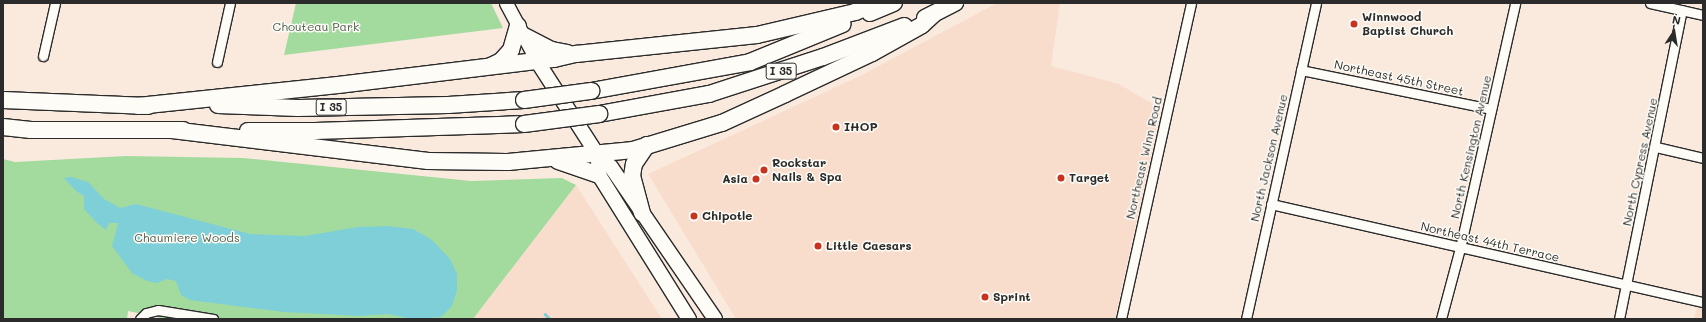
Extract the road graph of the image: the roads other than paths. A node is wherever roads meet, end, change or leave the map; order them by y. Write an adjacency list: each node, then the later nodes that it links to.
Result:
1 (55, 3): 16 (street)
2 (230, 3): 17 (street)
3 (506, 3): 14 (main road)
4 (878, 3): 15 (highway)
5 (894, 3): 22 (highway, I 35, bridge)
6 (955, 3): 12 (highway, I 35)
7 (1191, 3): 41 (street, Northeast Winn Road)
8 (1316, 3): 20 (street, North Jackson Avenue)
9 (1515, 3): 23 (street, North Kensington Avenue)
10 (1650, 3): 11 (street)
11 (1682, 10): 13 (street); 27 (street, North Cypress Avenue)
12 (934, 14): 25 (highway, I 35, bridge); 26 (highway)
13 (1703, 15)
14 (521, 31): 15 (highway); 18 (main road); 19 (highway)
15 (576, 54): 18 (highway)
16 (43, 56)
17 (217, 62)
18 (537, 62): 19 (highway); 28 (main road)
19 (489, 67): 22 (highway)
20 (1301, 70): 23 (street, Northeast 45th Street); 32 (street, North Jackson Avenue)
21 (3, 100): 22 (highway, I 35)
22 (138, 106)
23 (1491, 110): 34 (street, North Kensington Avenue)
24 (3, 127): 25 (highway, I 35)
25 (172, 130): 30 (highway)
26 (647, 145): 28 (highway); 33 (highway)
27 (1656, 147): 29 (street); 35 (street, North Cypress Avenue)
28 (597, 154): 30 (highway); 31 (main road); 33 (main road)
29 (1703, 158)
30 (547, 160): 31 (highway)
31 (599, 175): 39 (main road)
32 (1271, 204): 34 (street, Northeast 44th Terrace); 42 (street, North Jackson Avenue)
33 (642, 213): 40 (main road)
34 (1460, 248): 35 (street, Northeast 44th Terrace); 43 (street, North Kensington Avenue)
35 (1626, 285): 36 (street, Northeast 44th Terrace); 44 (street, North Cypress Avenue)
36 (1703, 302)
37 (140, 319): 38 (street)
38 (213, 319)
39 (689, 319)
40 (716, 319)
41 (1121, 319)
42 (1246, 319)
43 (1441, 319)
44 (1619, 319)

